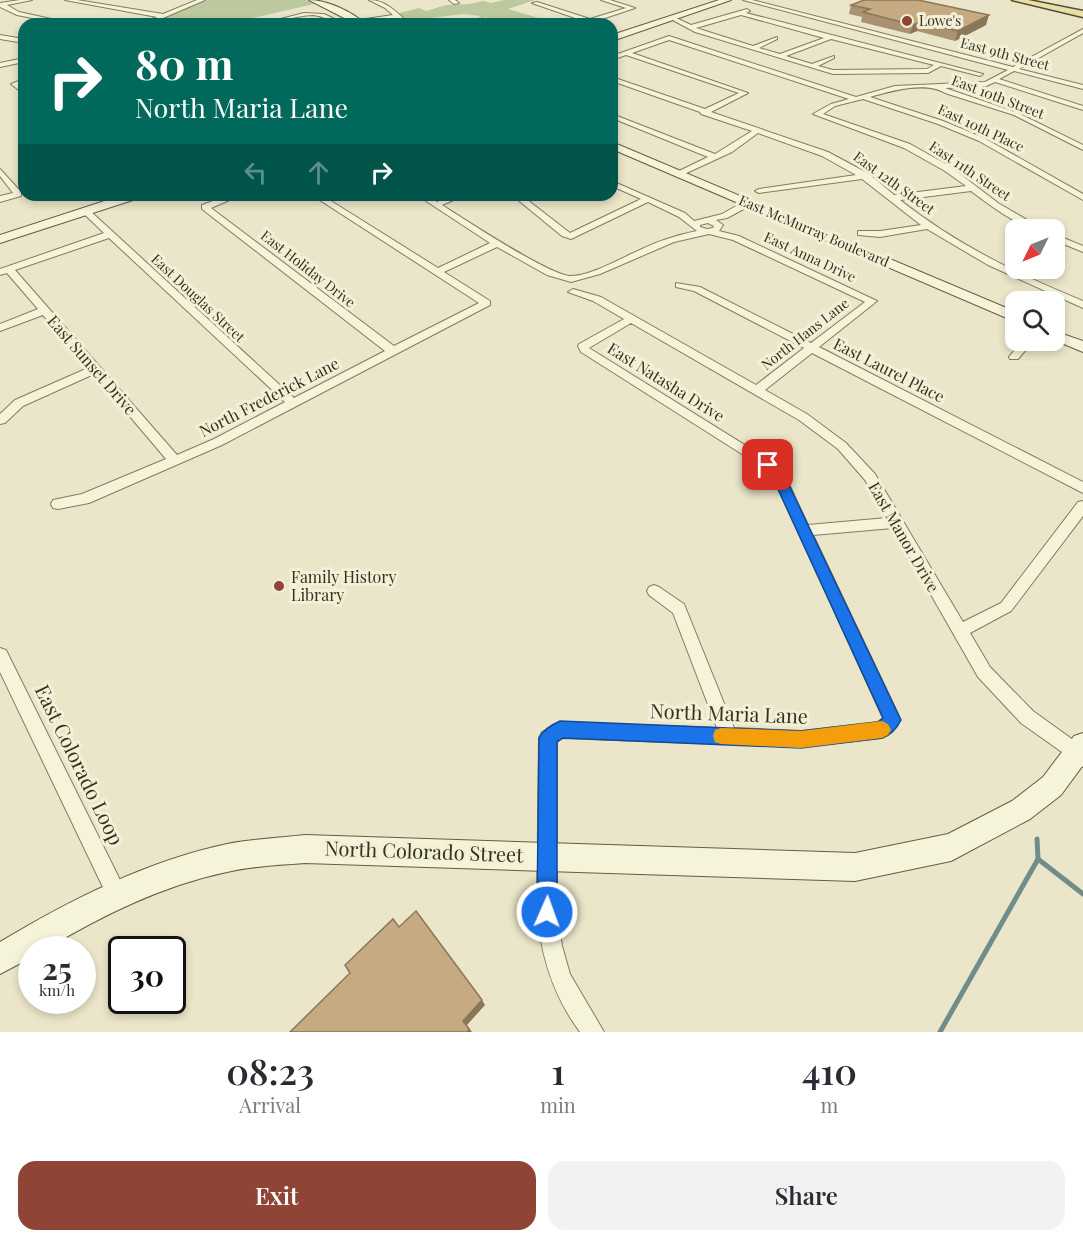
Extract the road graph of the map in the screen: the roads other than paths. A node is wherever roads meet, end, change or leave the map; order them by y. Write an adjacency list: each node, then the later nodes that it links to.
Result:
1 (29, 0): 15 (street)
2 (68, 0): 20 (street)
3 (195, 0): 4 (street)
4 (201, 0): 20 (street)
5 (313, 0): 26 (street)
6 (372, 0): 21 (street)
7 (604, 0): 29 (street)
8 (716, 0): 34 (street)
9 (727, 0): 30 (street)
10 (746, 0): 16 (street, East 9th Street)
11 (1016, 0): 19 (main road)
12 (1022, 0): 17 (main road)
13 (1027, 0): 17 (main road)
14 (536, 3): 28 (street)
15 (1, 5): 22 (street)
16 (764, 5): 18 (street); 32 (street, East 9th Street)
17 (1058, 7): 19 (main road)
18 (740, 13): 31 (street); 38 (street)
19 (1083, 13)
20 (163, 16): 23 (street)
21 (399, 16): 27 (street)
22 (40, 18)
23 (158, 18)
24 (292, 18): 25 (street)
25 (332, 18)
26 (350, 18)
27 (388, 18)
28 (582, 18)
29 (600, 18)
30 (672, 18): 31 (street); 35 (street)
31 (691, 27): 40 (street)
32 (851, 29): 38 (street); 49 (street, East 9th Street)
33 (1083, 31): 49 (street)
34 (618, 34)
35 (618, 34)
36 (0, 37): 39 (street)
37 (776, 38): 40 (street)
38 (830, 38): 43 (street); 46 (street)
39 (18, 40)
40 (753, 48): 43 (street)
41 (626, 53): 42 (street); 55 (street, East 10th Place); 57 (street)
42 (618, 56)
43 (780, 56): 48 (street)
44 (832, 57): 48 (street)
45 (18, 61): 47 (street)
46 (940, 64): 48 (street); 50 (street)
47 (0, 65)
48 (812, 66)
49 (1016, 69): 51 (street); 54 (street, East 9th Street)
50 (980, 74)
51 (995, 80): 53 (street); 56 (street)
52 (618, 82): 57 (street, East 12th Street)
53 (938, 86): 55 (street); 61 (street, East 10th Street)
54 (1083, 87)
55 (858, 97): 67 (street, East 11th Street); 69 (street, East 10th Place)
56 (1083, 108)
57 (703, 113): 59 (street, East 12th Street)
58 (618, 118): 62 (street)
59 (756, 131): 62 (street); 65 (street, East 12th Street)
60 (618, 148): 64 (street, East McMurray Boulevard)
61 (1083, 148)
62 (715, 157): 64 (street)
63 (0, 171): 71 (street)
64 (680, 174): 80 (street, East McMurray Boulevard)
65 (866, 176): 68 (street); 70 (street, East 12th Street)
66 (618, 186): 72 (street)
67 (972, 188): 70 (street); 83 (street, East 11th Street)
68 (759, 191)
69 (1083, 197)
70 (894, 198): 86 (street, East 12th Street)
71 (0, 199)
72 (648, 199): 79 (street); 84 (street)
73 (96, 201): 87 (street)
74 (116, 201): 82 (street)
75 (221, 201): 116 (street, East Holiday Drive)
76 (325, 201): 98 (street)
77 (430, 201): 81 (street)
78 (446, 201): 81 (street)
79 (524, 201)
80 (748, 203): 85 (street); 109 (street, East McMurray Boulevard)
81 (436, 205): 95 (street)
82 (85, 211): 90 (street, East Douglas Street); 93 (street)
83 (1019, 219)
84 (699, 222): 85 (street, East Anna Drive); 88 (street); 91 (street)
85 (721, 223): 88 (street); 92 (street, East Anna Drive)
86 (929, 226): 89 (street); 107 (street, East 12th Street)
87 (0, 232)
88 (708, 232): 91 (street); 92 (street, East Anna Drive)
89 (861, 233)
90 (111, 234): 97 (street); 120 (street, East Douglas Street)
91 (687, 235): 100 (street)
92 (736, 238): 106 (street, East Anna Drive)
93 (0, 239)
94 (1065, 242): 96 (street)
95 (497, 243): 98 (street); 99 (street)
96 (1083, 249)
97 (5, 270): 108 (street, East Sunset Drive)
98 (437, 272): 116 (street, North Frederick Lane)
99 (550, 273): 101 (street); 104 (street)
100 (593, 274): 101 (street); 103 (street)
101 (570, 279): 103 (street); 104 (street)
102 (679, 285): 114 (street, East Laurel Place)
103 (585, 286): 104 (street); 105 (street, East Manor Drive)
104 (564, 289): 105 (street, East Manor Drive)
105 (597, 299): 110 (street, East Manor Drive)
106 (872, 301): 114 (street, North Hans Lane)
107 (1083, 305)
108 (45, 310): 111 (street); 118 (street, East Sunset Drive)
109 (1005, 313)
110 (631, 319): 119 (street, East Manor Drive); 127 (street, East Natasha Drive)
111 (0, 328)
112 (1065, 339): 113 (street)
113 (1083, 346)
114 (811, 348): 119 (street, North Hans Lane); 123 (street, East Laurel Place)
115 (1019, 351): 117 (street)
116 (394, 352): 120 (street, North Frederick Lane)
117 (1014, 357)
118 (96, 369): 121 (street); 122 (street, East Sunset Drive)
119 (757, 390): 126 (street, East Manor Drive)
120 (294, 404): 122 (street, North Frederick Lane)
121 (1, 420)
122 (175, 461): 124 (street, North Frederick Lane)
123 (1083, 488)
124 (58, 504)
125 (1083, 506): 129 (street)
126 (896, 522): 127 (street); 129 (street, East Manor Drive)
127 (804, 531): 131 (street, East Natasha Drive)
128 (654, 591): 132 (street)
129 (959, 631): 133 (street, East Manor Drive)
130 (0, 655): 135 (street, East Colorado Loop)
131 (892, 720): 132 (street, North Maria Lane)
132 (729, 736): 134 (street, North Maria Lane)
133 (1081, 752): 134 (street, North Colorado Street)
134 (549, 856): 135 (street, North Colorado Street); 137 (street)
135 (117, 895): 136 (street, North Colorado Street)
136 (0, 959)
137 (593, 1032)

